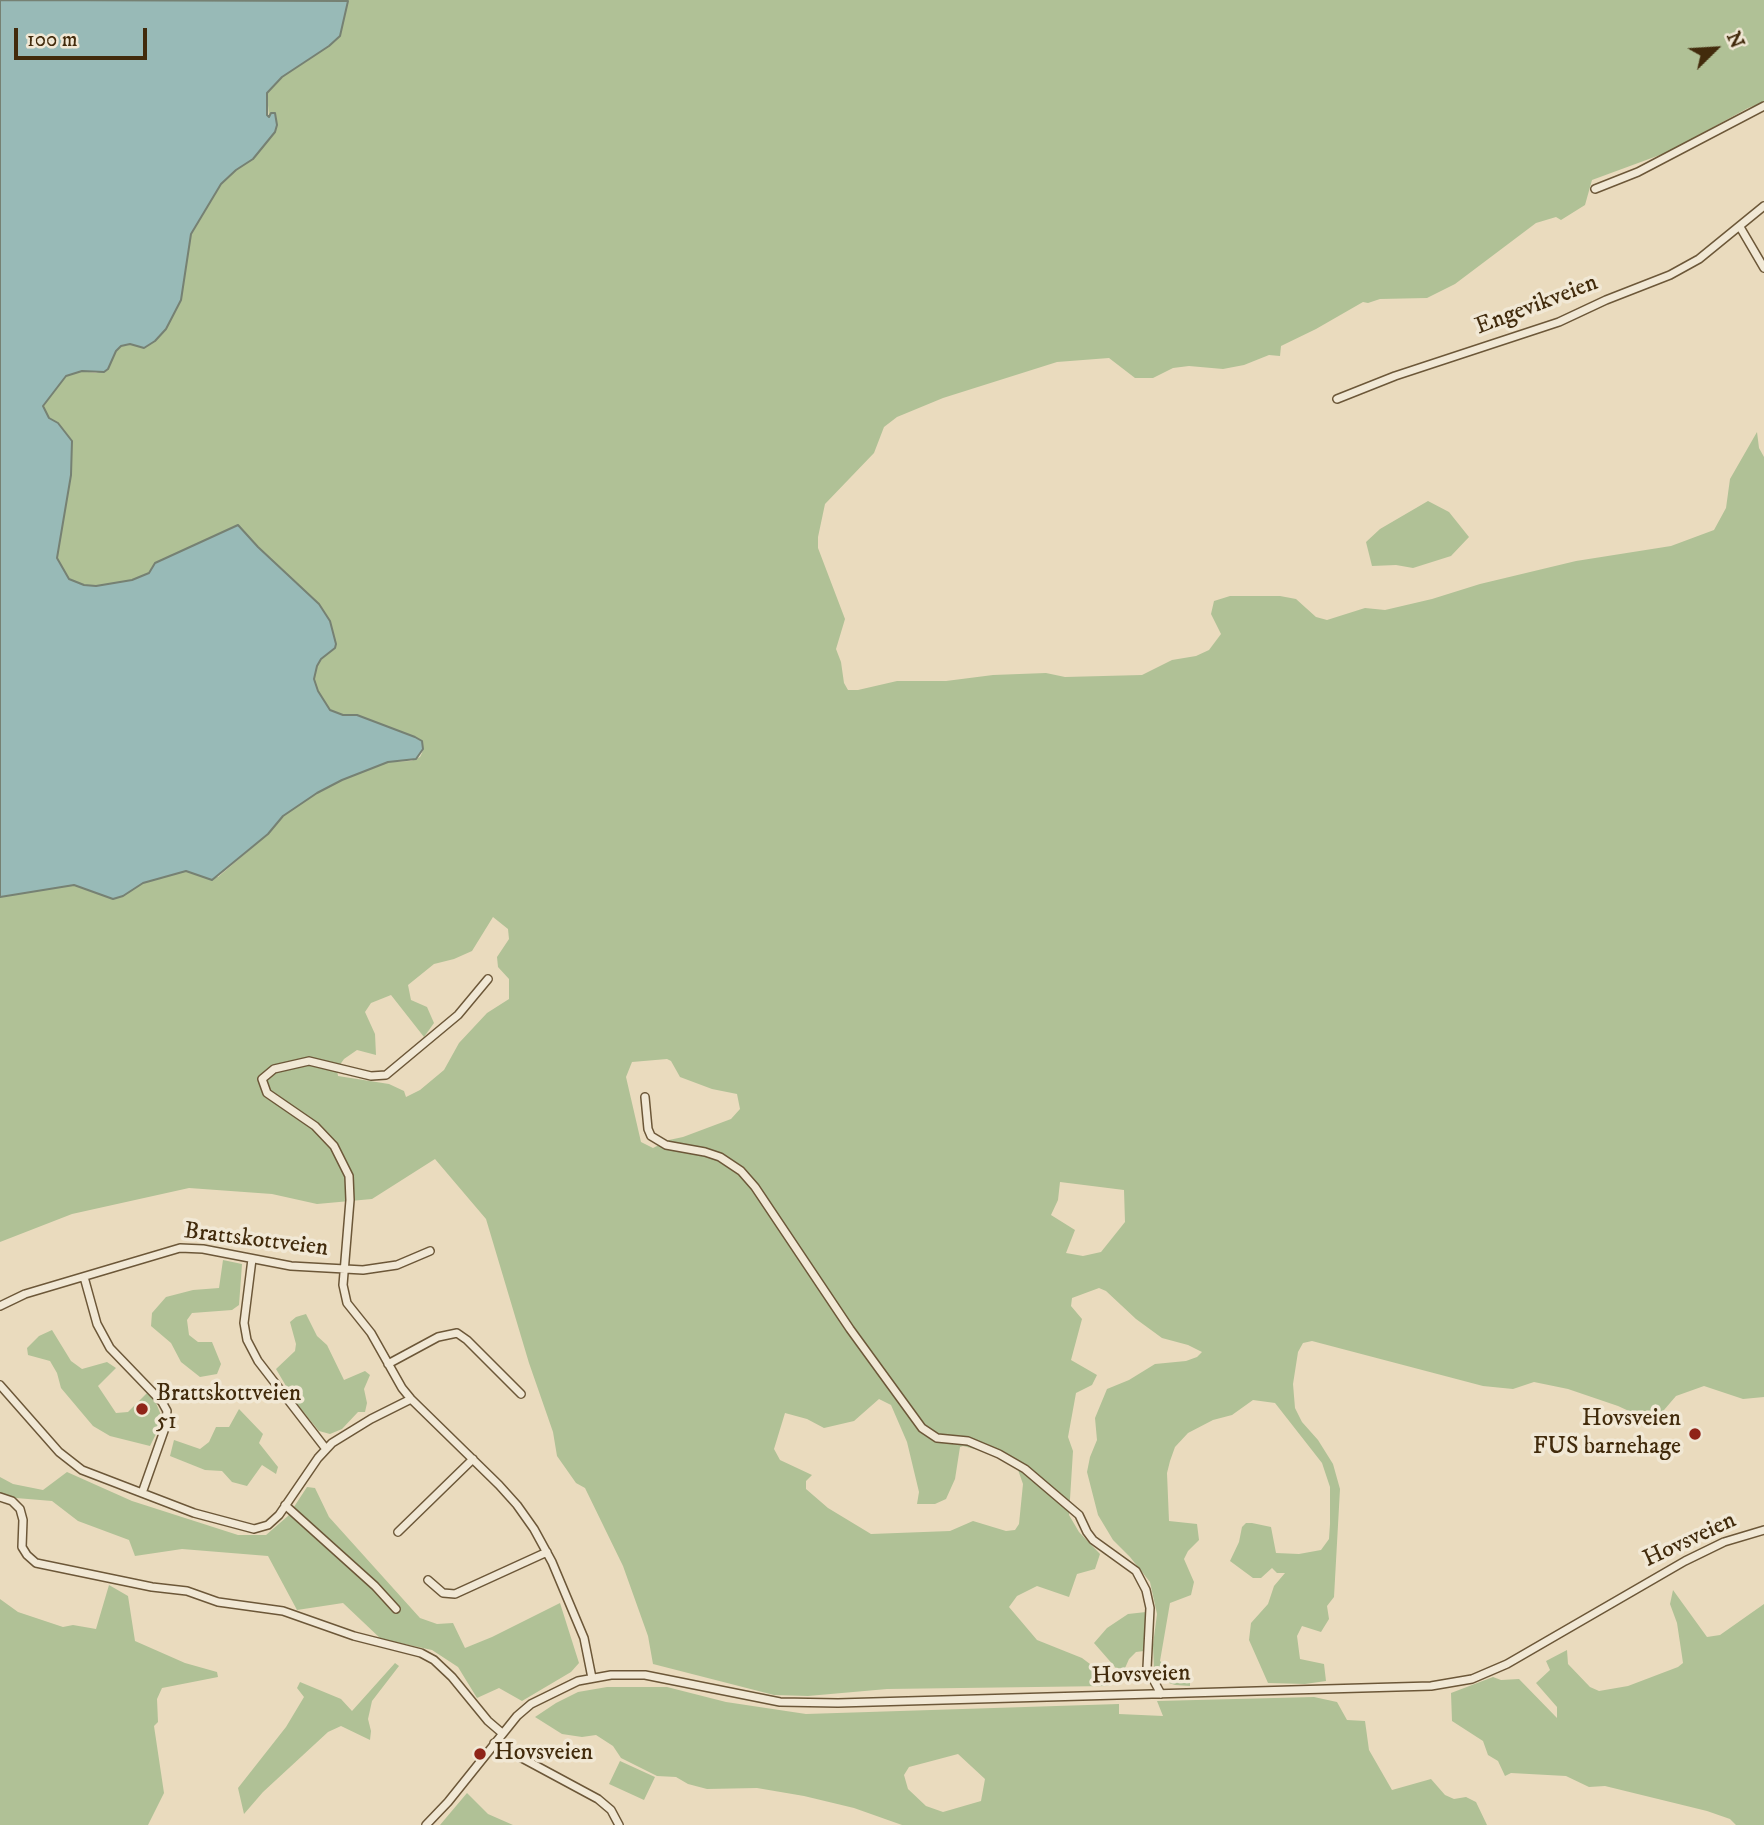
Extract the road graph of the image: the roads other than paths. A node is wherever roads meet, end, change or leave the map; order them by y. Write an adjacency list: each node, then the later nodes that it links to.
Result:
1 (1764, 106): 2 (street)
2 (1595, 189)
3 (1764, 206): 4 (street, Engevikveien)
4 (1740, 227): 5 (street); 6 (street, Engevikveien)
5 (1764, 268)
6 (1336, 399)
7 (488, 979): 11 (street)
8 (645, 1097): 29 (street)
9 (430, 1251): 11 (street, Brattskottveien)
10 (253, 1259): 11 (street, Brattskottveien); 12 (street, Brattskottveien); 18 (street)
11 (344, 1270): 14 (street)
12 (84, 1277): 13 (street, Brattskottveien); 20 (street)
13 (0, 1306)
14 (388, 1364): 16 (street); 17 (street)
15 (0, 1385): 20 (street)
16 (521, 1394)
17 (411, 1399): 18 (street); 19 (street)
18 (326, 1449): 22 (street)
19 (473, 1459): 24 (street); 25 (street)
20 (142, 1493): 22 (street)
21 (0, 1497): 30 (street)
22 (285, 1505): 27 (street)
23 (1764, 1530): 29 (street, Hovsveien)
24 (398, 1532)
25 (547, 1552): 26 (street); 28 (street)
26 (428, 1580)
27 (396, 1609)
28 (592, 1678): 29 (street, Hovsveien); 30 (street, Hovsveien)
29 (1161, 1694)
30 (502, 1733): 31 (street, Hovsveien)
31 (494, 1743): 32 (street, Hovsveien); 33 (street)
32 (426, 1825)
33 (619, 1825)

